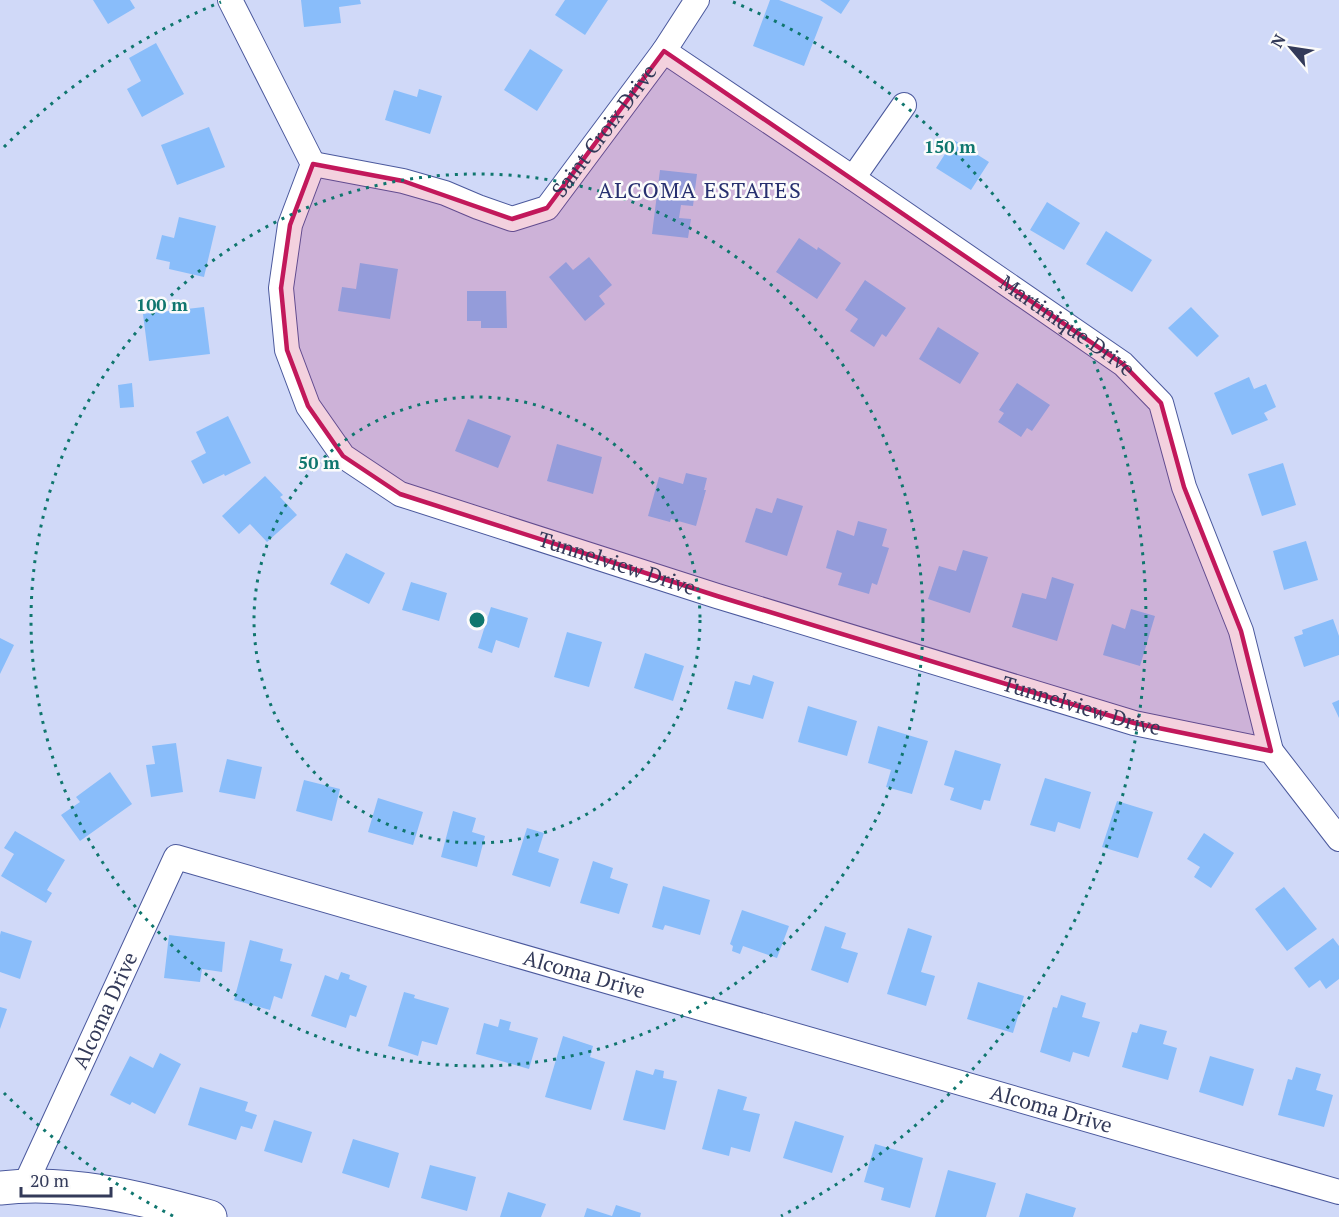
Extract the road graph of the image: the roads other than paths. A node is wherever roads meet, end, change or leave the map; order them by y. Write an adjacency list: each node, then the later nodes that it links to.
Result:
1 (230, 0): 5 (street)
2 (697, 0): 3 (street, Saint Croix Drive)
3 (664, 51): 5 (street, Saint Croix Drive); 6 (street, Martinique Drive)
4 (904, 105): 6 (street)
5 (313, 164): 7 (street, Tunnelview Drive)
6 (853, 178): 7 (street, Martinique Drive)
7 (1271, 751): 8 (street)
8 (1339, 839)
9 (13, 1186): 10 (street, Alcoma Drive); 11 (main road)
10 (1339, 1192)
11 (210, 1217)

